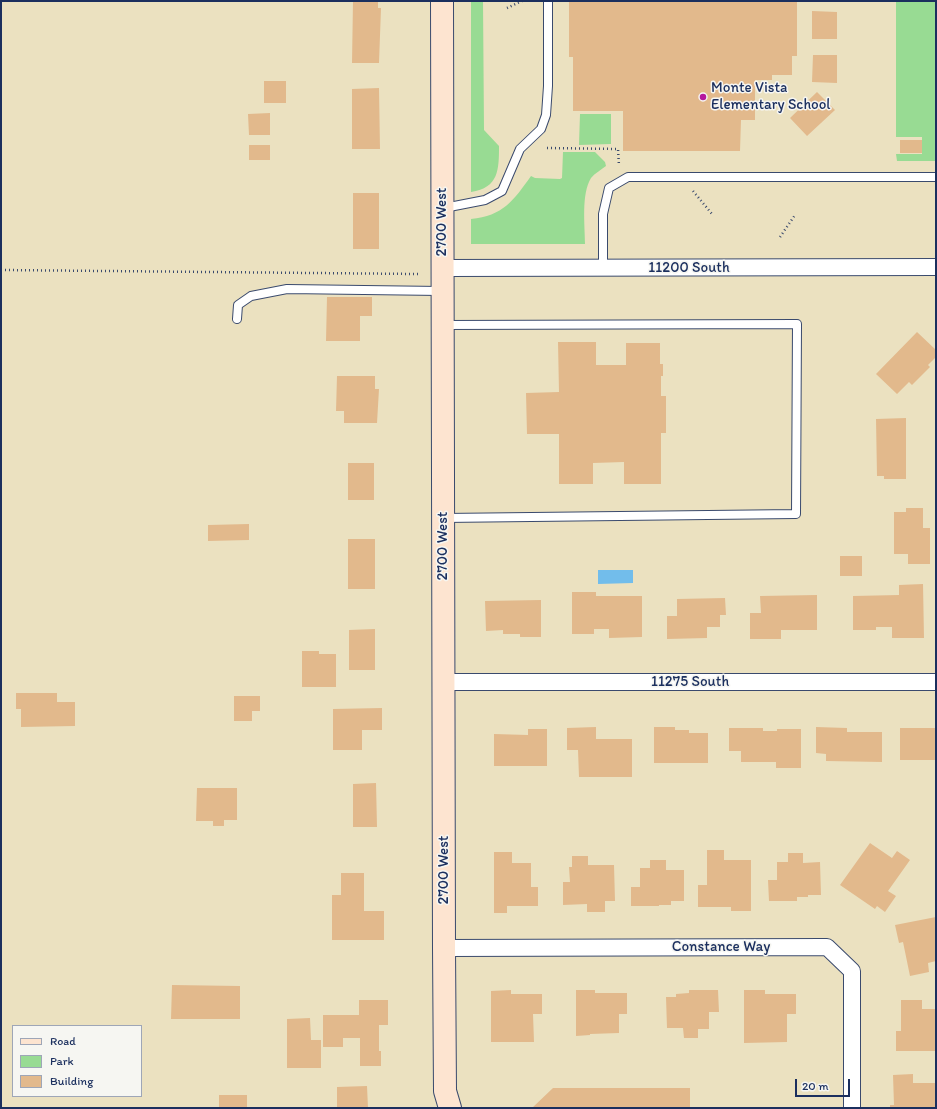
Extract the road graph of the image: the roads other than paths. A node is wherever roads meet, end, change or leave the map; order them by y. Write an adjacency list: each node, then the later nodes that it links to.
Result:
1 (442, 1): 4 (main road, 2700 West)
2 (548, 1): 4 (lane)
3 (936, 177): 7 (lane)
4 (441, 208): 6 (main road, 2700 West)
5 (936, 267): 7 (street, 11200 South)
6 (442, 268): 7 (street, 11200 South); 8 (main road, 2700 West)
7 (603, 268)
8 (442, 291): 9 (lane); 10 (main road, 2700 West)
9 (237, 319)
10 (442, 325): 11 (main road, 2700 West); 11 (lane)
11 (442, 518): 12 (main road, 2700 West)
12 (443, 682): 13 (street, 11275 South); 14 (main road, 2700 West)
13 (936, 682)
14 (444, 948): 15 (main road, 2700 West); 16 (street, Constance Way)
15 (444, 1102)
16 (852, 1108)

